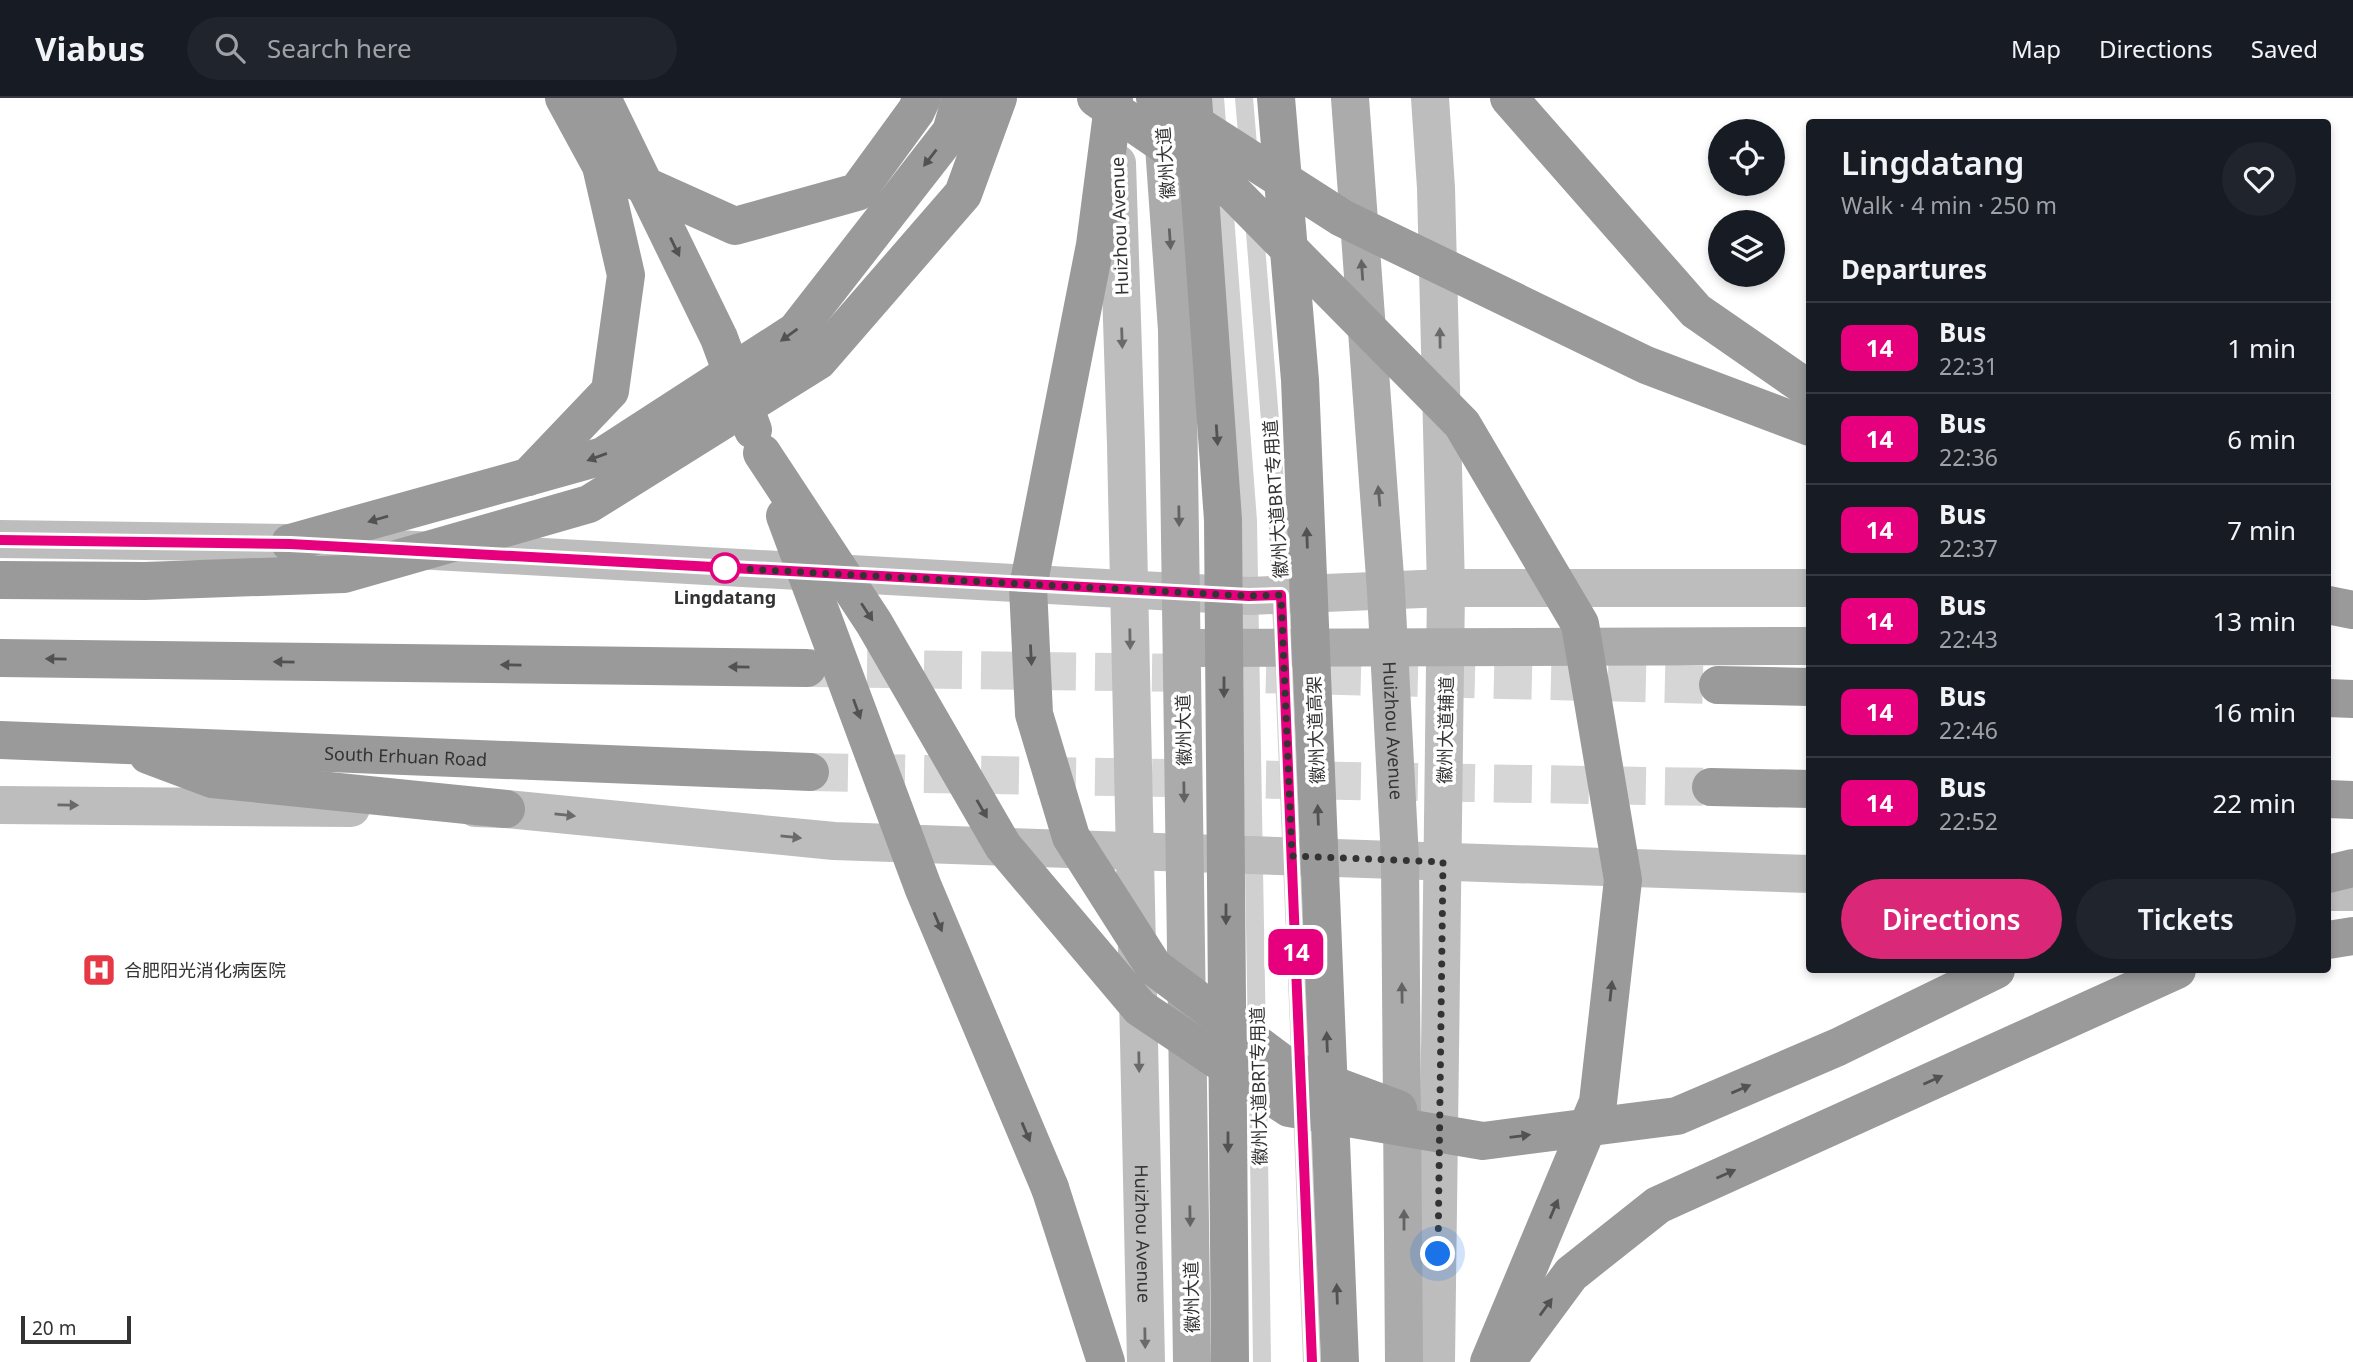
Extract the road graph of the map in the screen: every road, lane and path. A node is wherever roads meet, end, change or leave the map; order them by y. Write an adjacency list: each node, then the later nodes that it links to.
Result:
1 (564, 98): 16 (highway)
2 (602, 98): 19 (highway, one-way to 19, bridge)
3 (922, 98): 16 (highway)
4 (961, 98): 20 (highway, one-way to 20)
5 (998, 98): 23 (highway, bridge)
6 (1096, 98): 79 (highway, one-way to 6, bridge)
7 (1114, 98): 26 (main road, Huizhou Avenue, one-way to 26); 69 (highway, one-way to 69, bridge)
8 (1158, 98): 18 (highway, bridge); 28 (main road, 徽州大道, one-way to 28)
9 (1193, 98): 73 (highway, one-way to 73, bridge)
10 (1215, 98): 29 (lane, 徽州大道BRT专用道)
11 (1244, 98): 29 (lane, 徽州大道BRT专用道)
12 (1276, 98): 76 (highway, 徽州大道高架, one-way to 12, bridge)
13 (1350, 98): 27 (main road, Huizhou Avenue, one-way to 13)
14 (1430, 98): 24 (main road, 徽州大道辅道, one-way to 14)
15 (1509, 98): 17 (highway)
16 (601, 166): 20 (highway)
17 (1806, 387)
18 (1806, 425)
19 (762, 453): 69 (highway, one-way to 69, bridge); 70 (highway, one-way to 70, bridge)
20 (528, 477): 22 (highway, one-way to 22)
21 (0, 540): 22 (main road)
22 (290, 544): 26 (main road)
23 (0, 580)
24 (1446, 588): 25 (main road); 27 (main road); 38 (main road, 徽州大道辅道)
25 (1806, 588)
26 (1129, 590): 28 (main road); 54 (main road, Huizhou Avenue, one-way to 54)
27 (1386, 591): 29 (main road); 35 (main road, Huizhou Avenue)
28 (1180, 592): 29 (main road); 36 (main road, 徽州大道)
29 (1265, 596): 37 (lane, 徽州大道BRT专用道); 37 (lane, 徽州大道BRT专用道)
30 (2331, 596): 31 (main road)
31 (2353, 596)
32 (2331, 606): 33 (highway)
33 (2353, 610)
34 (1806, 646): 38 (main road)
35 (1389, 647): 37 (main road); 38 (main road); 58 (main road, Huizhou Avenue)
36 (1181, 648): 37 (main road); 55 (main road, 徽州大道, one-way to 55)
37 (1267, 648): 56 (lane, 徽州大道BRT专用道); 57 (lane, 徽州大道BRT专用道)
38 (1446, 648): 59 (main road, 徽州大道辅道)
39 (0, 658): 40 (highway, one-way to 39)
40 (807, 668)
41 (1718, 685): 42 (highway)
42 (1806, 687)
43 (2331, 698): 44 (highway)
44 (2353, 699)
45 (0, 740): 46 (highway, South Erhuan Road)
46 (116, 743): 47 (highway, South Erhuan Road); 53 (highway)
47 (810, 772)
48 (1711, 787): 49 (highway)
49 (1806, 789)
50 (2331, 799): 51 (highway)
51 (2353, 800)
52 (0, 805): 53 (main road, one-way to 53)
53 (506, 809): 54 (main road, one-way to 54)
54 (1134, 851): 55 (main road); 71 (main road, Huizhou Avenue, one-way to 71)
55 (1184, 853): 56 (main road); 72 (main road, 徽州大道, one-way to 72)
56 (1254, 855): 57 (main road); 74 (lane, 徽州大道BRT专用道)
57 (1292, 856): 58 (main road); 75 (lane, 徽州大道BRT专用道)
58 (1400, 859): 59 (main road); 77 (main road, Huizhou Avenue, one-way to 58)
59 (1443, 862): 62 (main road); 78 (main road, 徽州大道辅道)
60 (2353, 869): 61 (highway)
61 (2331, 873)
62 (1806, 874)
63 (2331, 892): 64 (main road)
64 (2353, 892)
65 (2353, 936): 66 (highway)
66 (2331, 940)
67 (1990, 973): 69 (highway, one-way to 67, bridge)
68 (2170, 973): 80 (highway, one-way to 68)
69 (1483, 1141)
70 (1106, 1362)
71 (1146, 1362)
72 (1192, 1362)
73 (1230, 1362)
74 (1262, 1362)
75 (1312, 1362)
76 (1340, 1362)
77 (1404, 1362)
78 (1436, 1362)
79 (1489, 1362)
80 (1506, 1362)

